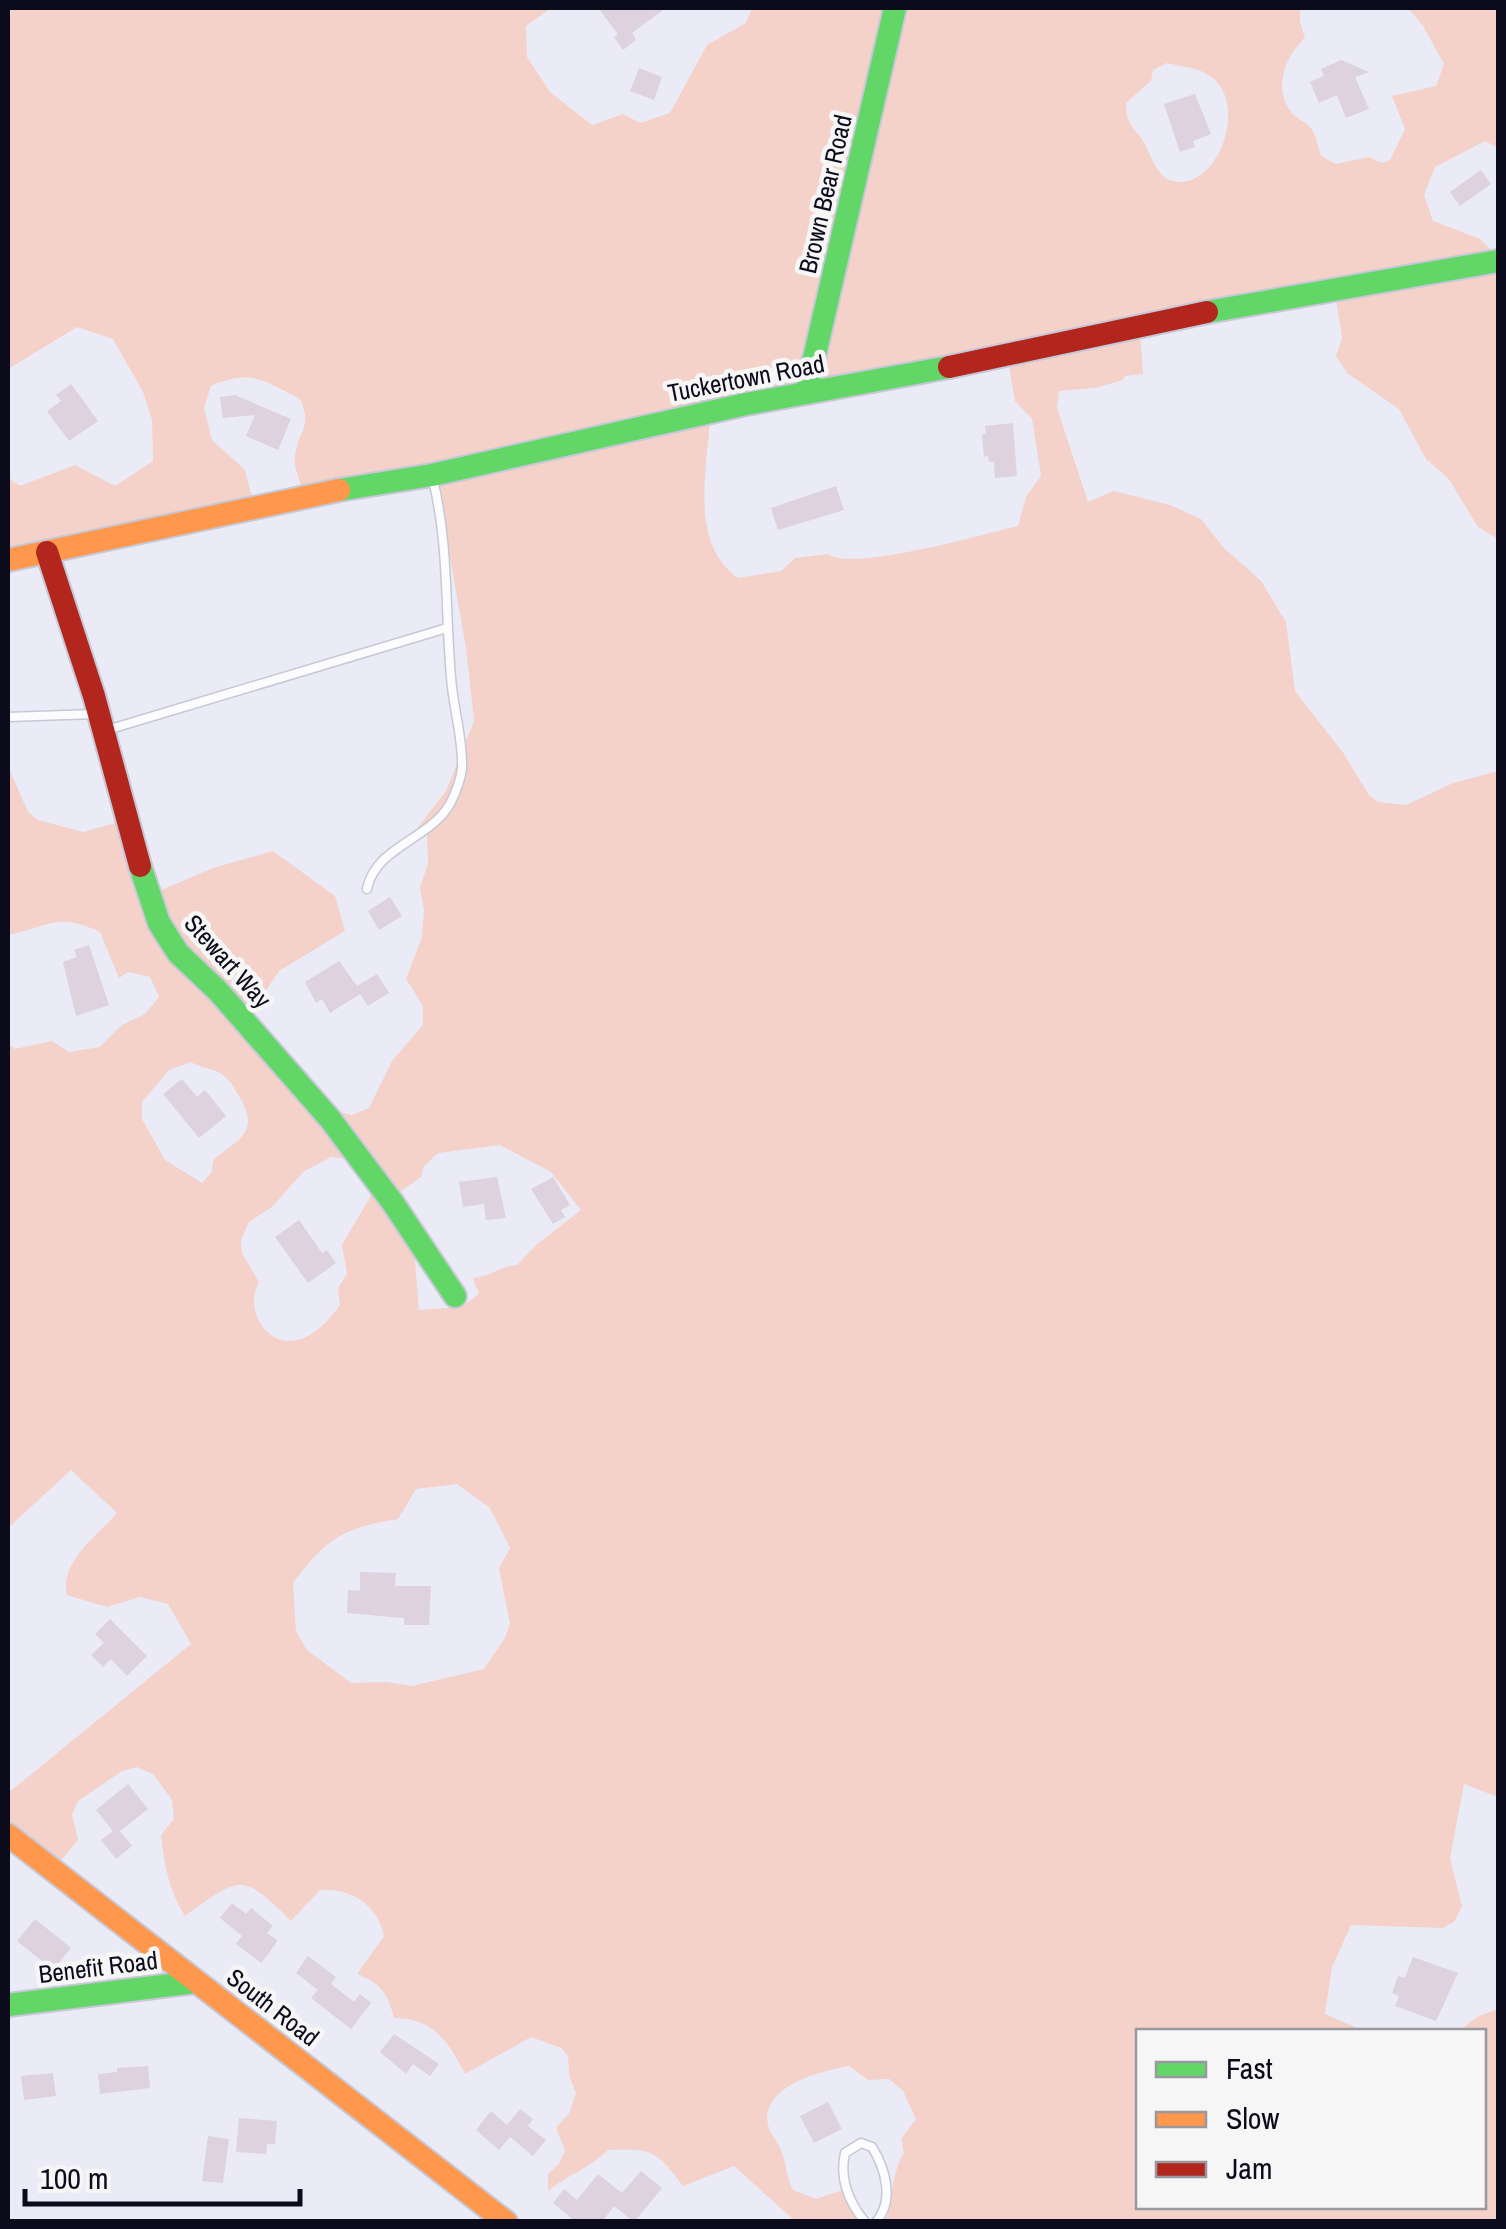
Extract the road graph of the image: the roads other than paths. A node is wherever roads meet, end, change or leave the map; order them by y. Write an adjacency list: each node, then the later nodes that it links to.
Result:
1 (895, 8): 3 (street, Brown Bear Road)
2 (1498, 261): 3 (street, Tuckertown Road)
3 (806, 393): 4 (street, Tuckertown Road)
4 (432, 475): 5 (street, Tuckertown Road); 7 (lane)
5 (47, 552): 6 (street, Tuckertown Road); 9 (street, Stewart Way)
6 (8, 560)
7 (447, 628): 9 (lane); 10 (lane)
8 (8, 717): 9 (lane)
9 (101, 722): 11 (street, Stewart Way)
10 (367, 889)
11 (455, 1296)
12 (8, 1835): 13 (street, South Road)
13 (195, 1982): 14 (street, Benefit Road); 15 (street, South Road)
14 (8, 2005)
15 (506, 2222)
16 (865, 2222): 17 (lane)
17 (876, 2222)

